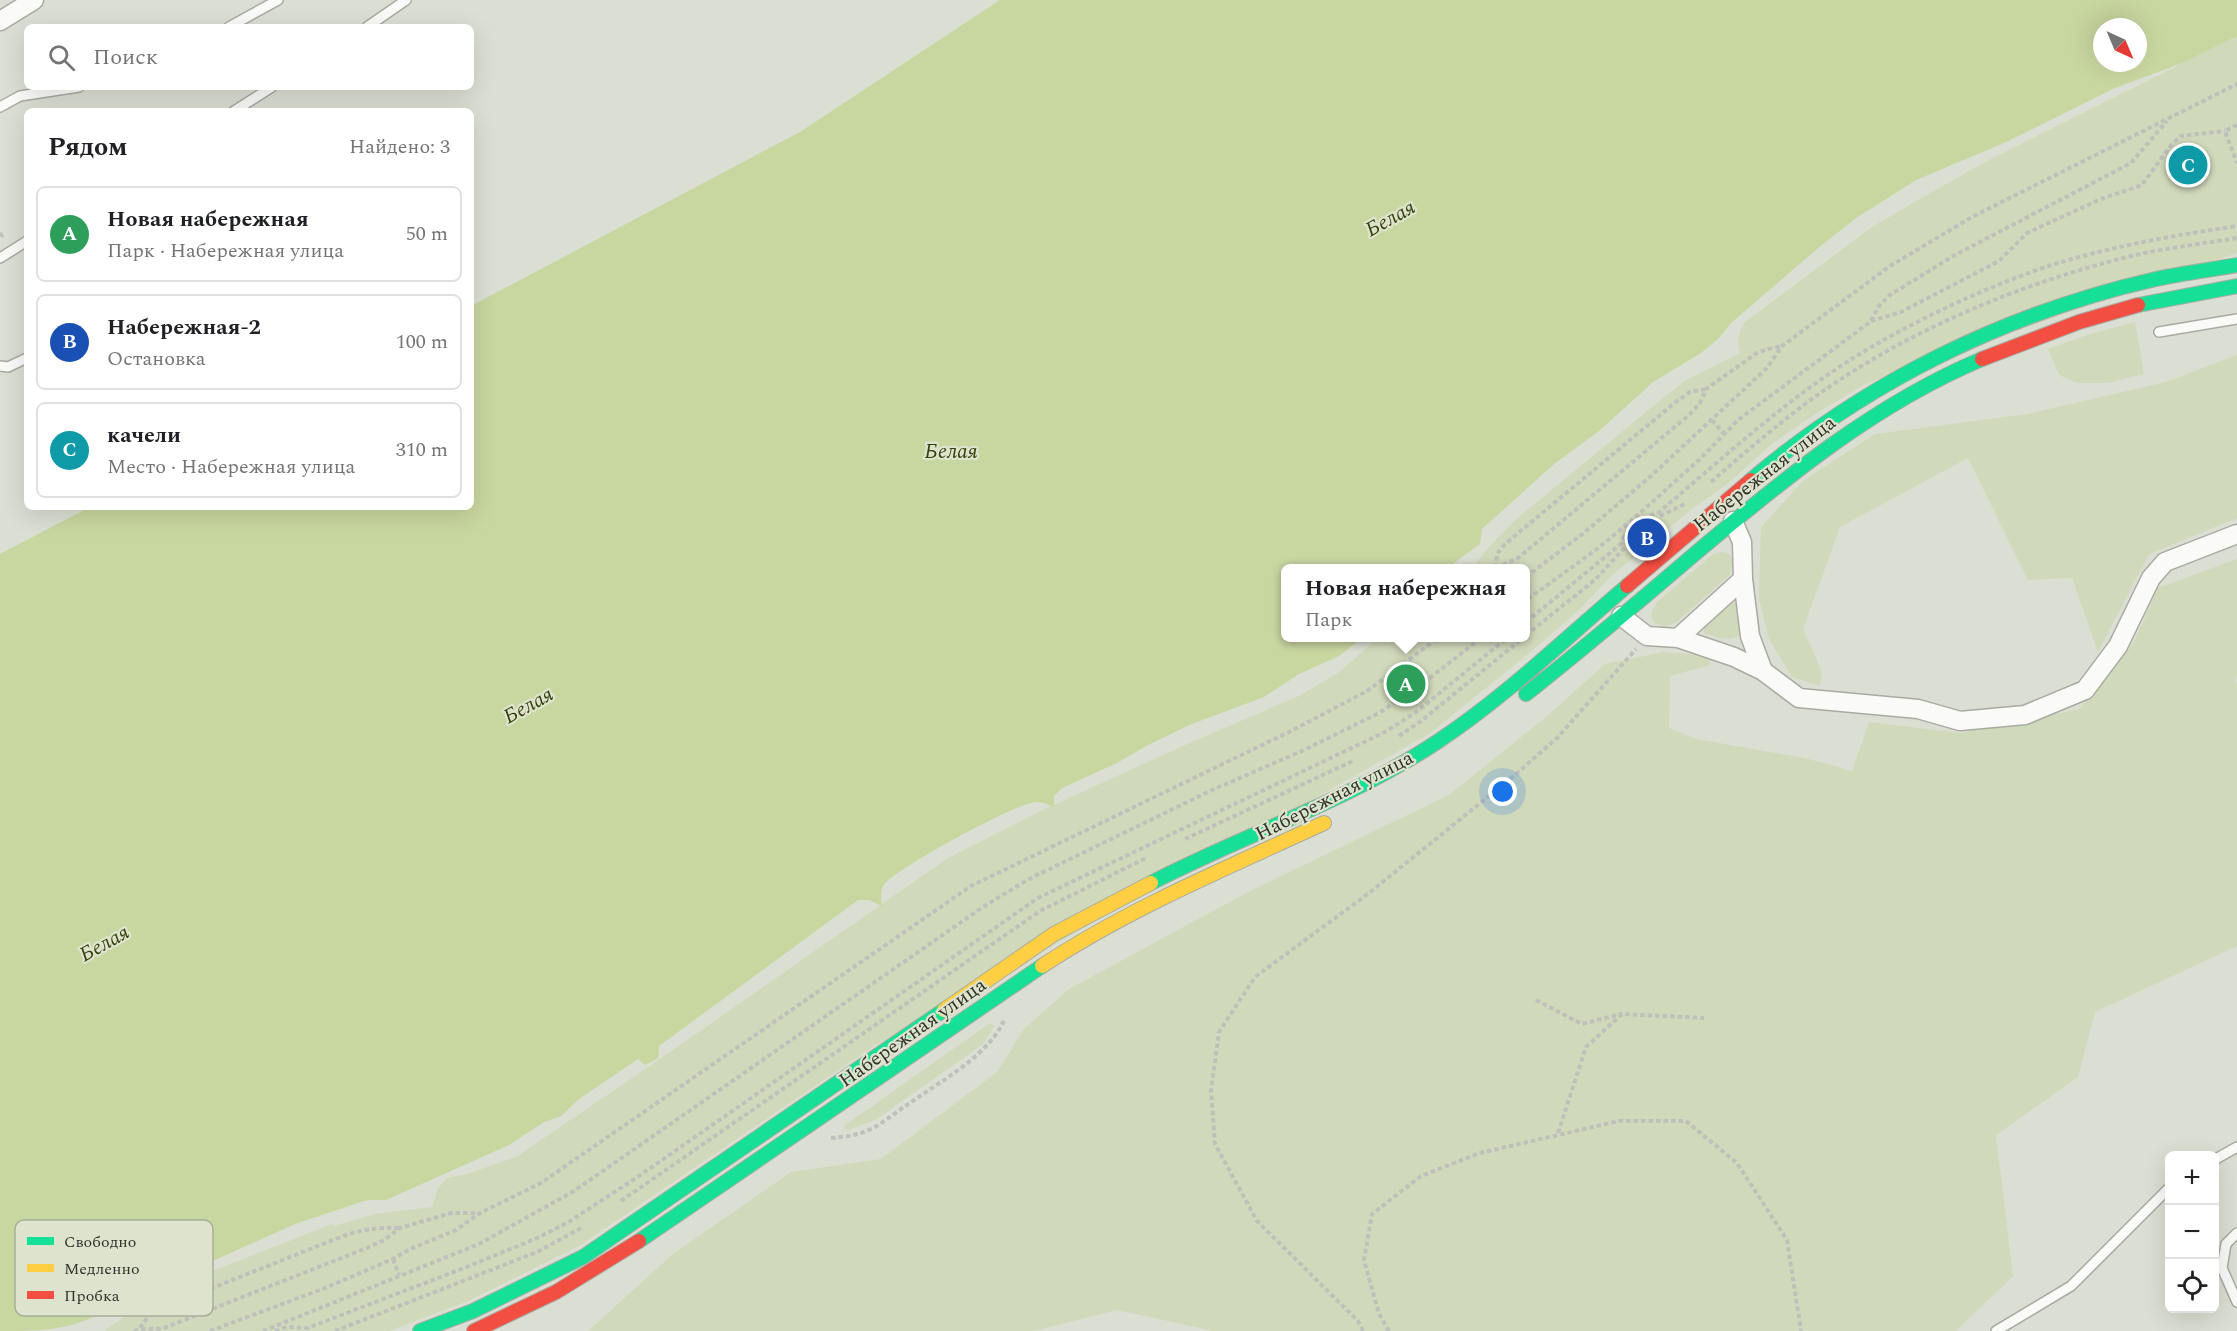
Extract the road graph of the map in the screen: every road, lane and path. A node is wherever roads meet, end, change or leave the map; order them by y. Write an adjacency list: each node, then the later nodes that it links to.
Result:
1 (34, 0): 4 (street)
2 (278, 0): 5 (lane)
3 (406, 0): 6 (lane)
4 (0, 21)
5 (234, 24)
6 (370, 24)
7 (2237, 84): 12 (path)
8 (60, 90): 10 (lane)
9 (267, 90): 11 (lane)
10 (0, 107)
11 (239, 108)
12 (2170, 119): 23 (path); 25 (path)
13 (2237, 125): 14 (path)
14 (2225, 131): 15 (path); 23 (path)
15 (2237, 163)
16 (24, 243): 17 (lane)
17 (0, 258)
18 (2237, 265): 19 (street, Набережная улица)
19 (2156, 279): 21 (street); 73 (street, Набережная улица)
20 (2237, 286): 21 (street, Набережная улица)
21 (2160, 300): 31 (street, Набережная улица)
22 (2237, 319): 24 (lane)
23 (1870, 322): 30 (path)
24 (2159, 332)
25 (1782, 346): 28 (path); 29 (path)
26 (24, 359): 27 (lane)
27 (0, 366)
28 (1706, 389): 34 (path); 35 (path)
29 (1712, 420): 30 (path); 36 (path)
30 (1724, 434): 38 (path)
31 (1733, 521): 37 (street); 39 (street, Набережная улица)
32 (2237, 534): 46 (street)
33 (1626, 546): 40 (path)
34 (1496, 564)
35 (1509, 564)
36 (1530, 574)
37 (1743, 579): 42 (street); 46 (street)
38 (1530, 597)
39 (1622, 616): 41 (street); 47 (street, Набережная улица)
40 (1530, 632)
41 (1647, 636): 42 (street); 75 (path)
42 (1678, 638): 46 (street)
43 (1430, 642): 58 (path)
44 (1476, 642): 62 (path)
45 (1502, 642): 69 (path)
46 (1762, 671)
47 (1511, 706)
48 (1340, 814): 74 (street, Набережная улица)
49 (1536, 1000): 51 (path)
50 (1007, 1011): 54 (path)
51 (1622, 1014): 52 (path); 53 (path)
52 (1704, 1018)
53 (1557, 1134): 76 (path); 77 (path)
54 (830, 1138)
55 (2237, 1147): 56 (lane)
56 (2219, 1157)
57 (2165, 1191): 78 (lane)
58 (480, 1213): 59 (path); 61 (path)
59 (400, 1228): 63 (path); 65 (path)
60 (2237, 1233): 64 (lane)
61 (393, 1259): 62 (path); 71 (path)
62 (399, 1275): 69 (path)
63 (213, 1288)
64 (2237, 1302)
65 (213, 1309)
66 (150, 1316): 68 (path)
67 (194, 1316): 68 (path)
68 (140, 1328): 70 (path)
69 (276, 1329): 72 (path)
70 (134, 1331)
71 (210, 1331)
72 (263, 1331)
73 (420, 1331)
74 (474, 1331)
75 (1363, 1331)
76 (1389, 1331)
77 (1801, 1331)
78 (1996, 1331)

